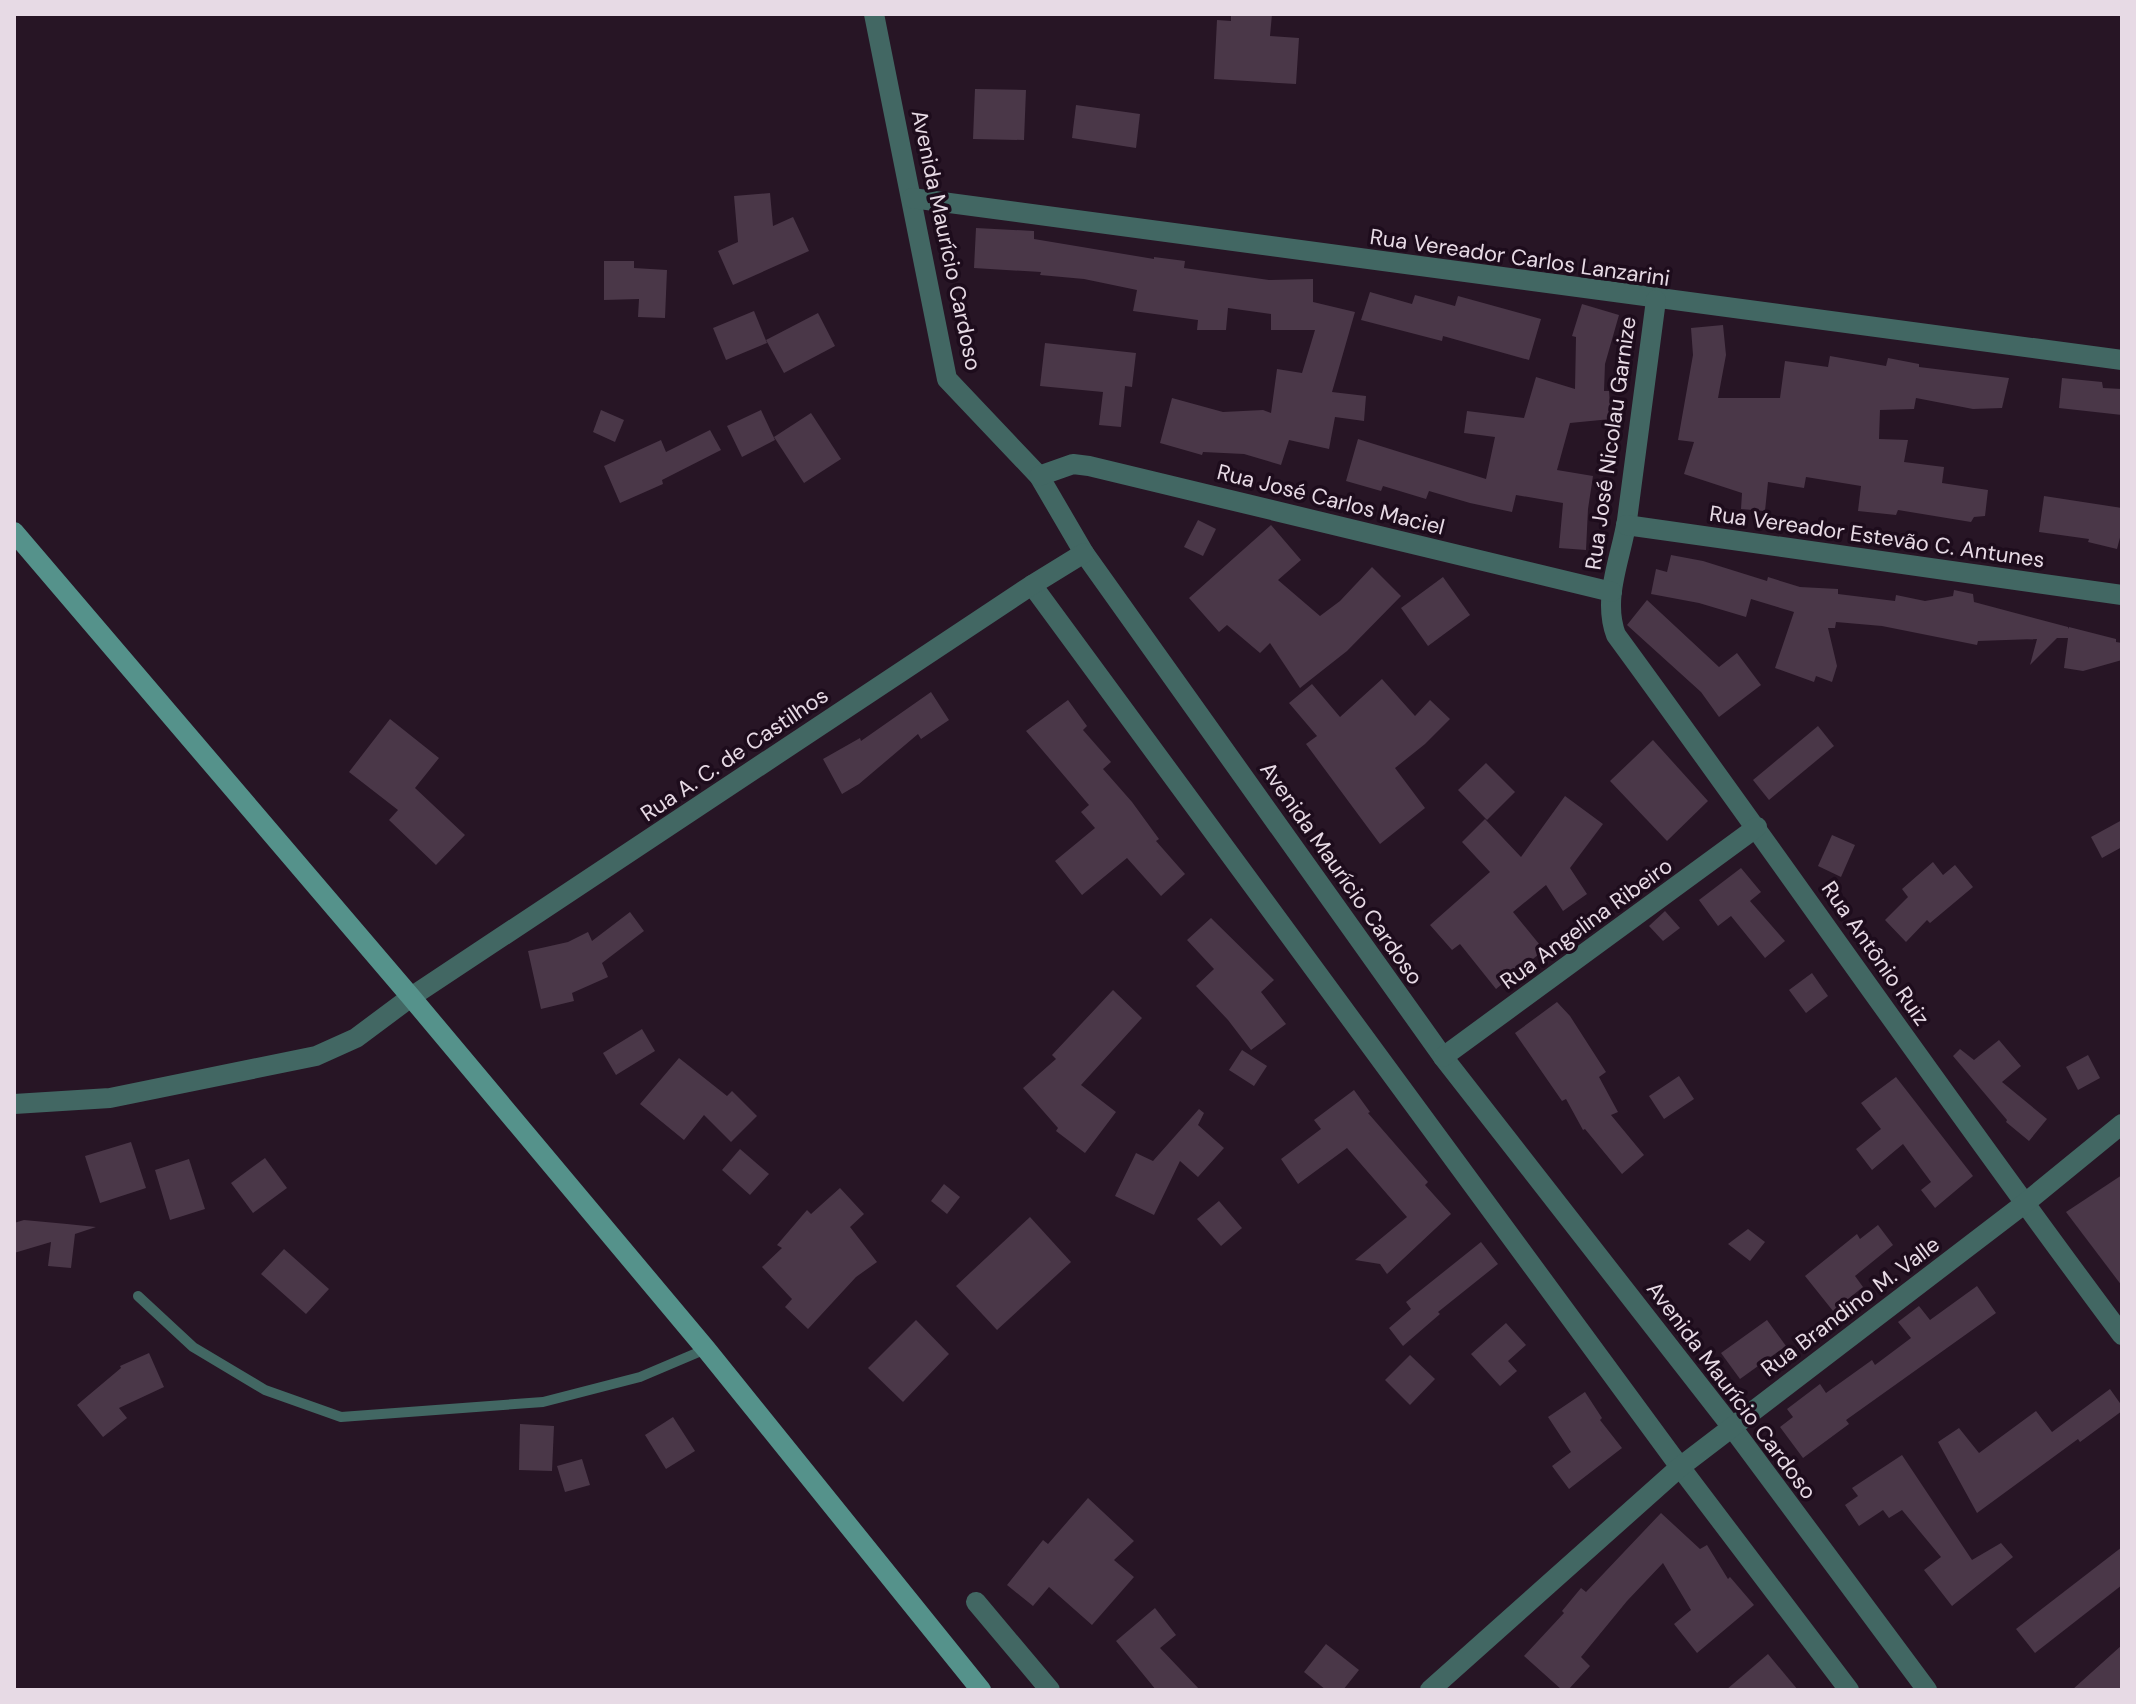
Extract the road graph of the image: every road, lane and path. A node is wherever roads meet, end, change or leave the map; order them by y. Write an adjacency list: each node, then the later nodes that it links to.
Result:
1 (874, 14): 2 (street, Avenida Maurício Cardoso)
2 (912, 198): 3 (street, Rua Vereador Carlos Lanzarini); 5 (street, Avenida Maurício Cardoso)
3 (1656, 300): 4 (street, Rua Vereador Carlos Lanzarini); 6 (street, Rua José Nicolau Garnize)
4 (2122, 360)
5 (1039, 476): 8 (street, Avenida Maurício Cardoso); 10 (street, Rua José Carlos Maciel)
6 (1626, 525): 10 (street, Rua José Nicolau Garnize); 11 (street, Rua Vereador Estevão C. Antunes)
7 (14, 532): 13 (main road)
8 (1084, 553): 9 (street, Rua A. C. de Castilhos); 14 (street, Avenida Maurício Cardoso)
9 (1032, 585): 13 (street, Rua A. C. de Castilhos); 22 (street)
10 (1612, 592): 12 (street, Rua Antônio Ruiz)
11 (2122, 595)
12 (1757, 827): 14 (street, Rua Angelina Ribeiro); 17 (street, Rua Antônio Ruiz)
13 (411, 997): 15 (street, Rua A. C. de Castilhos); 20 (main road)
14 (1443, 1057): 21 (street, Avenida Maurício Cardoso)
15 (14, 1104)
16 (2122, 1124): 17 (street, Rua Brandino M. Valle)
17 (2024, 1204): 19 (street, Rua Antônio Ruiz); 21 (street, Rua Brandino M. Valle)
18 (138, 1296): 20 (lane)
19 (2122, 1335)
20 (706, 1349): 24 (main road)
21 (1731, 1426): 22 (street, Rua Brandino M. Valle); 28 (street, Avenida Maurício Cardoso)
22 (1680, 1467): 26 (street, Rua Brandino M. Valle); 27 (street)
23 (976, 1602): 25 (street)
24 (981, 1690)
25 (1050, 1690)
26 (1430, 1690)
27 (1849, 1690)
28 (1927, 1690)

